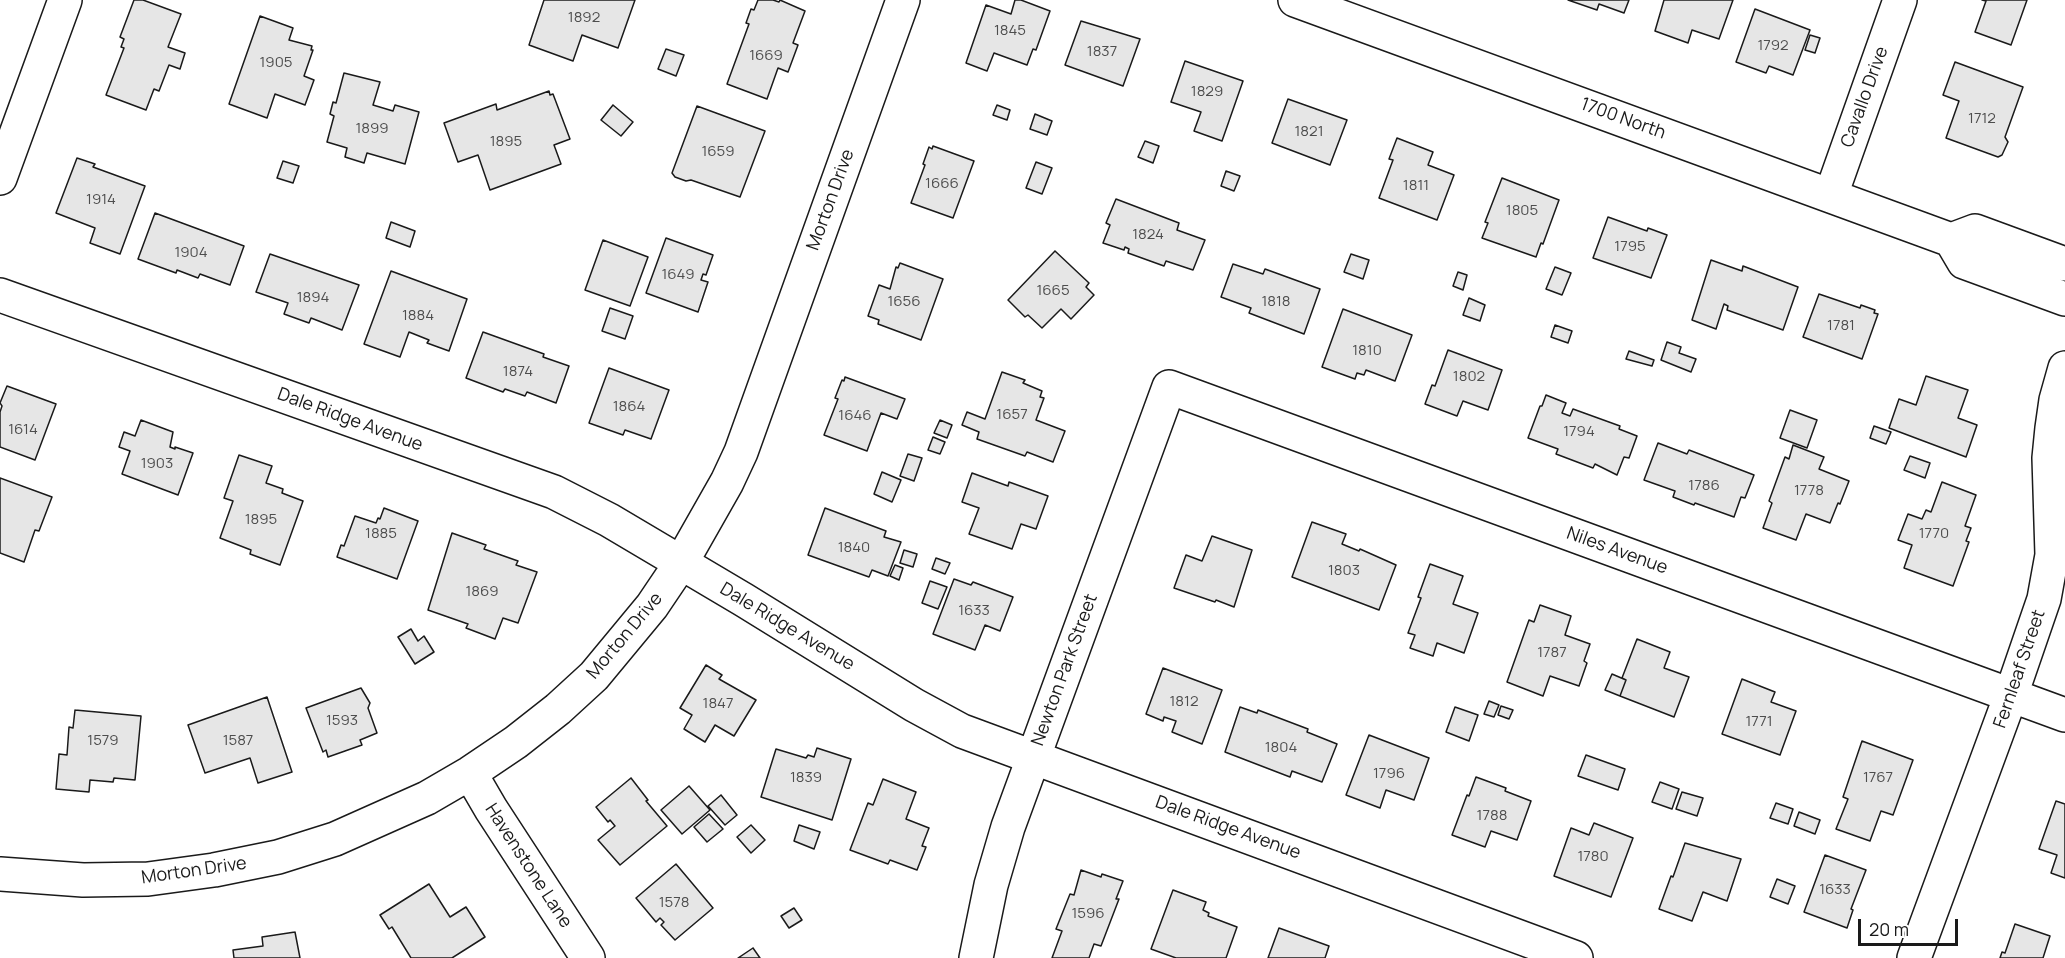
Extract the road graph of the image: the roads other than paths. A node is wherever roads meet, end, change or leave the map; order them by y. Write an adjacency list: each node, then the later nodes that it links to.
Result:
1 (65, 0): 5 (street)
2 (903, 0): 13 (street, Morton Drive)
3 (1295, 0): 6 (street, 1700 North)
4 (1900, 0): 6 (street, Cavallo Drive)
5 (0, 178)
6 (1831, 195): 7 (street, 1700 North)
7 (1951, 240): 8 (street); 10 (street)
8 (2065, 264)
9 (0, 295): 13 (street, Dale Ridge Avenue)
10 (2065, 299)
11 (2065, 368): 14 (street, Fernleaf Street)
12 (1169, 387): 14 (street, Niles Avenue); 16 (street, Newton Park Street)
13 (681, 564): 16 (street, Dale Ridge Avenue); 17 (street, Morton Drive)
14 (2011, 695): 15 (street, Niles Avenue); 22 (street, Fernleaf Street)
15 (2065, 715)
16 (1032, 758): 19 (street, Dale Ridge Avenue); 21 (street, Newton Park Street)
17 (470, 773): 18 (street, Morton Drive); 20 (street, Havenstone Lane)
18 (0, 874)
19 (1555, 954)
20 (588, 958)
21 (976, 958)
22 (1914, 958)

